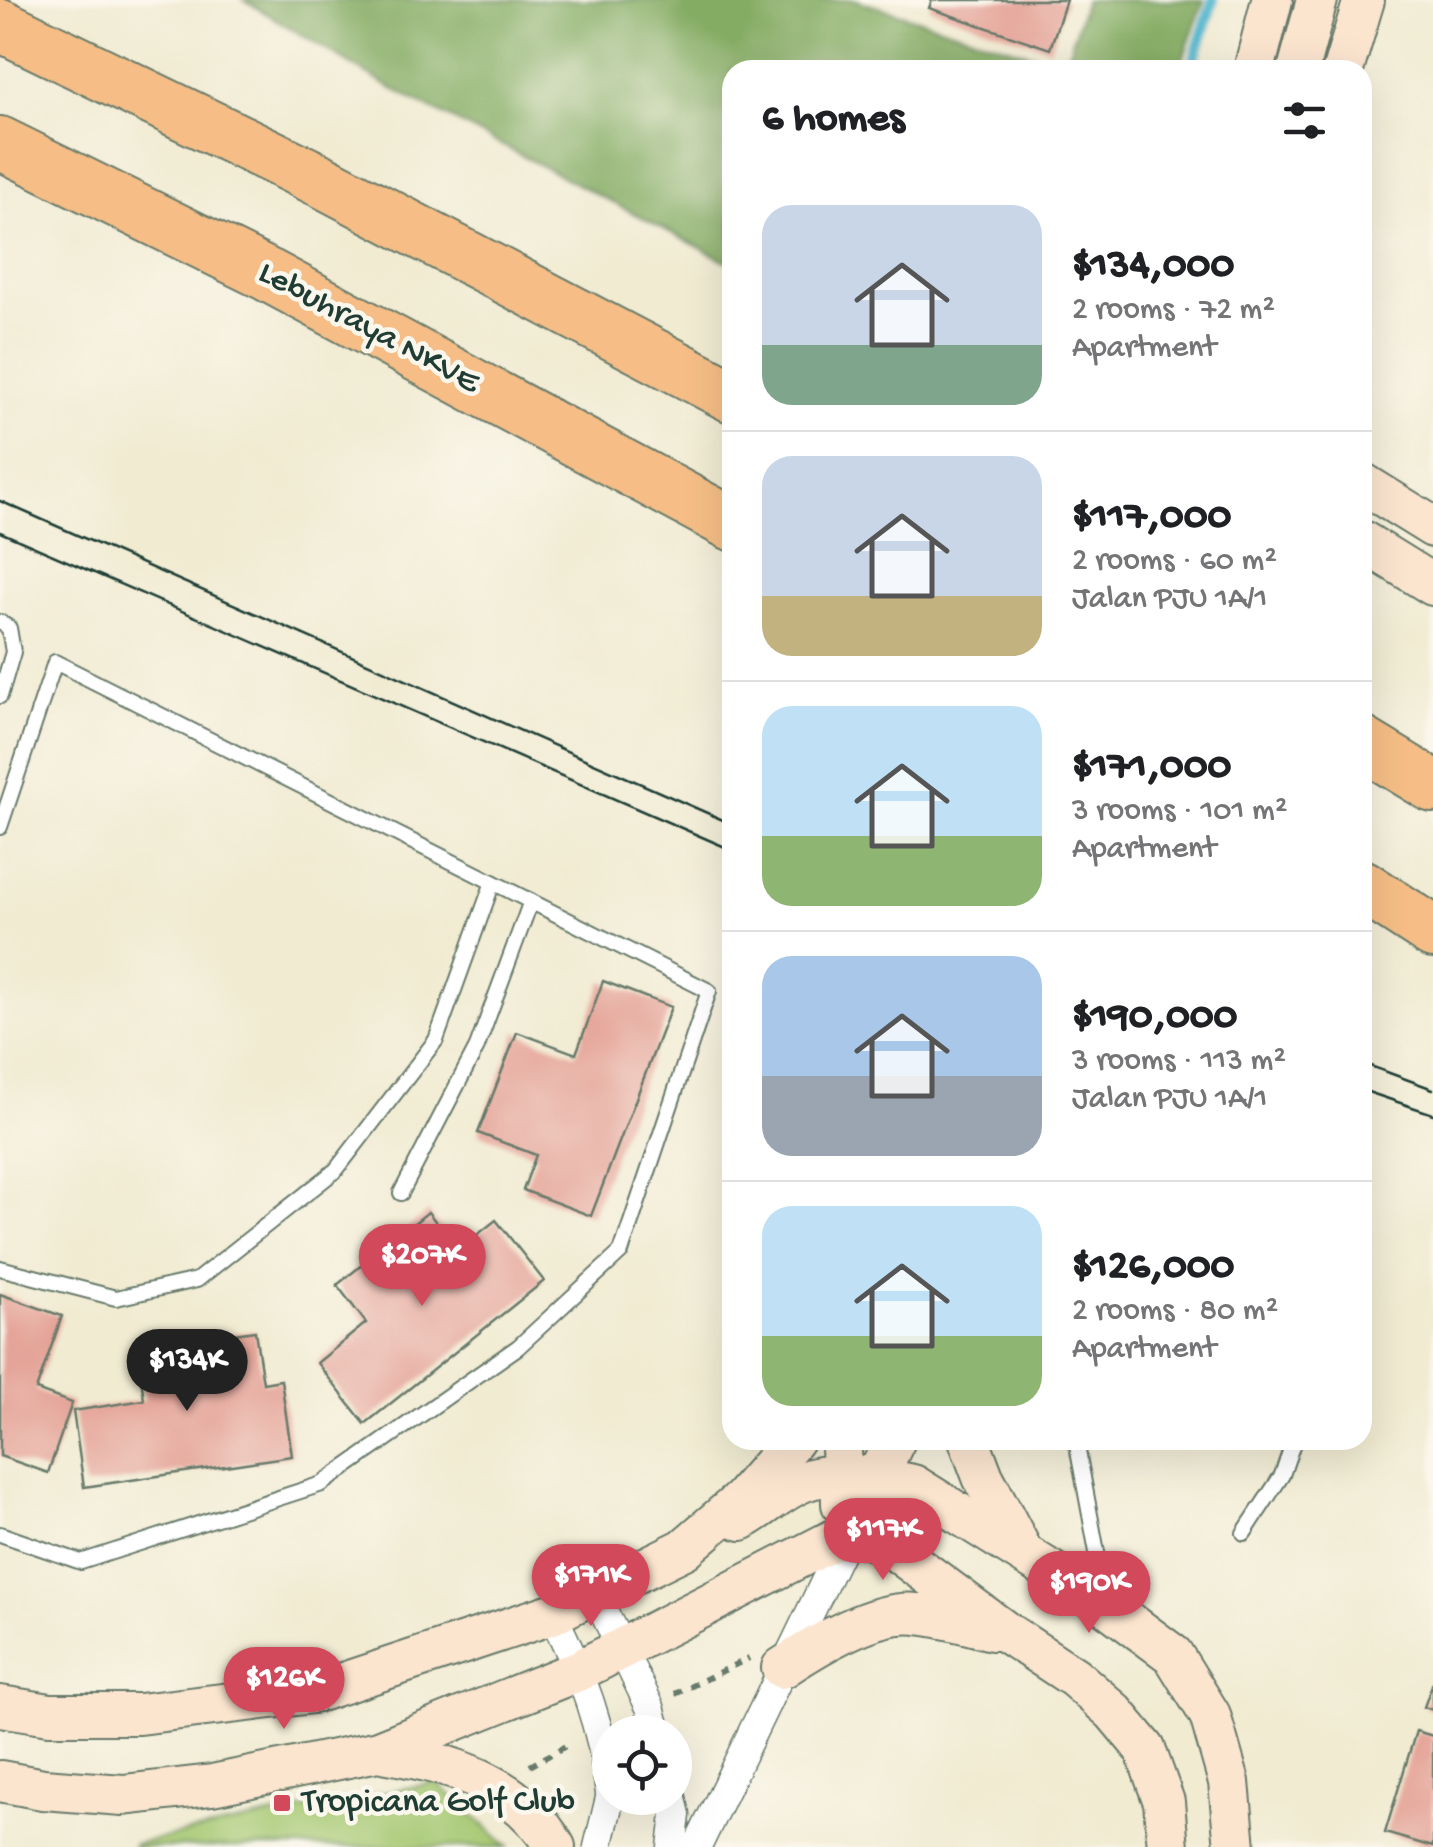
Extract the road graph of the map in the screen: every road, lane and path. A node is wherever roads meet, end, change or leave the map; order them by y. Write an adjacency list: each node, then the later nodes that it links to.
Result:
1 (1272, 0): 5 (main road)
2 (1317, 0): 6 (main road)
3 (1364, 0): 7 (main road)
4 (0, 25): 9 (highway)
5 (1257, 60)
6 (1301, 60)
7 (1346, 60)
8 (0, 143): 11 (highway, Lebuhraya NKVE)
9 (722, 391)
10 (1372, 489): 12 (main road)
11 (722, 519)
12 (1433, 527)
13 (1372, 548): 14 (main road)
14 (1433, 586)
15 (0, 622): 16 (lane)
16 (0, 696)
17 (1372, 749): 18 (highway)
18 (1433, 786)
19 (0, 827): 20 (lane)
20 (493, 882): 22 (lane); 25 (lane)
21 (1372, 892): 23 (highway)
22 (531, 901): 24 (lane); 34 (lane)
23 (1433, 932)
24 (400, 1193)
25 (0, 1268)
26 (784, 1450): 35 (main road)
27 (878, 1450): 31 (main road)
28 (974, 1450): 36 (main road)
29 (1078, 1450): 38 (lane)
30 (1290, 1450): 33 (lane)
31 (852, 1465): 32 (main road); 35 (main road); 36 (main road)
32 (849, 1532): 40 (main road); 41 (main road); 42 (street)
33 (1244, 1533)
34 (0, 1534)
35 (684, 1549): 37 (main road)
36 (1022, 1551): 38 (main road)
37 (594, 1594): 39 (main road); 41 (street)
38 (1107, 1606): 59 (main road)
39 (552, 1614): 43 (street); 44 (main road)
40 (1007, 1632): 42 (main road); 58 (main road)
41 (621, 1650): 43 (main road); 46 (street)
42 (790, 1650): 47 (path); 57 (street)
43 (580, 1670): 45 (street); 49 (main road)
44 (0, 1706)
45 (594, 1715)
46 (652, 1715)
47 (664, 1715)
48 (577, 1740): 51 (path)
49 (378, 1750): 50 (main road); 51 (main road)
50 (0, 1781)
51 (496, 1784): 54 (main road)
52 (606, 1815): 55 (street)
53 (676, 1815): 56 (street)
54 (555, 1847)
55 (598, 1847)
56 (672, 1847)
57 (697, 1847)
58 (1168, 1847)
59 (1235, 1847)

